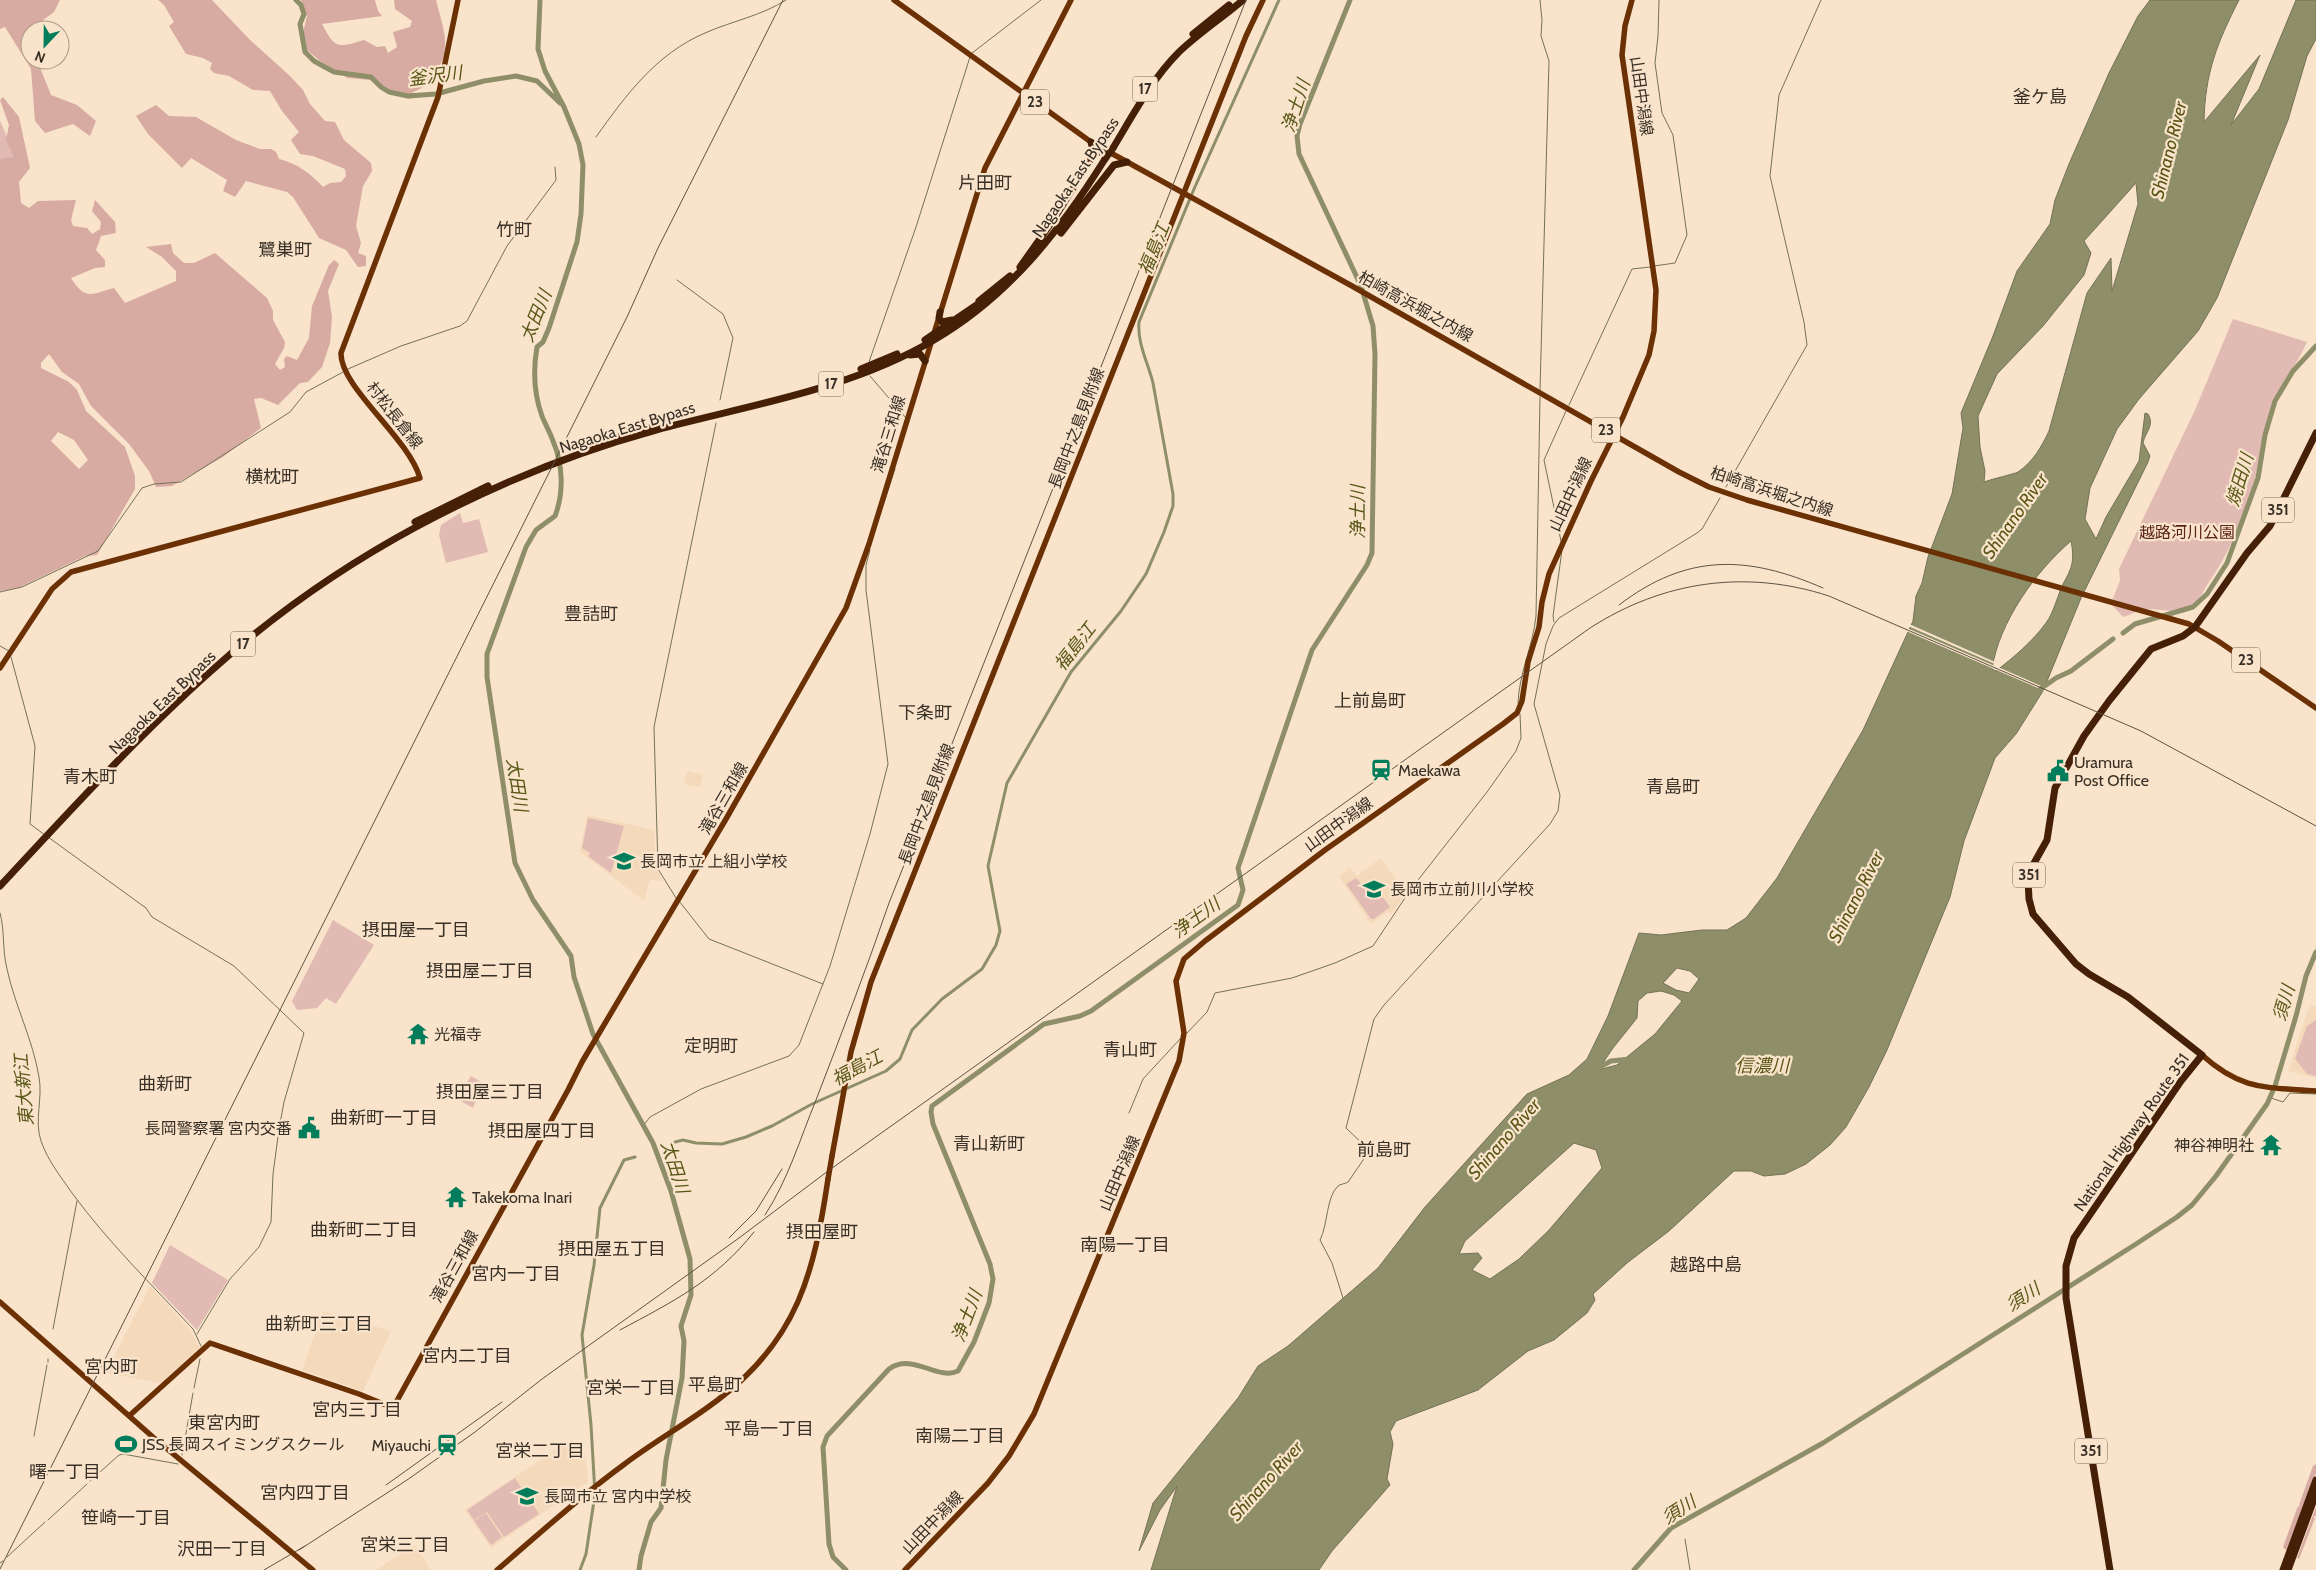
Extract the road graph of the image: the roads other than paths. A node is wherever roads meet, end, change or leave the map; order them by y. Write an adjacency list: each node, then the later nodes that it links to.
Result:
1 (458, 0): 29 (main road, 村松長倉線)
2 (894, 0): 11 (main road, 23)
3 (1071, 0): 11 (main road, 滝谷三和線)
4 (1235, 0): 10 (highway, Nagaoka East Bypass / 17)
5 (1242, 0): 10 (highway, Nagaoka East Bypass / 17)
6 (1258, 0): 9 (main road, 長岡中之島見附線)
7 (1263, 0): 9 (main road, 長岡中之島見附線)
8 (1632, 0): 25 (main road, 山田中潟線)
9 (1246, 36): 17 (main road, 長岡中之島見附線)
10 (1189, 40): 13 (highway, Nagaoka East Bypass / 17)
11 (1023, 93): 12 (main road, 23); 20 (main road, 滝谷三和線)
12 (1091, 142): 13 (main road, 23); 14 (highway)
13 (1108, 152): 14 (highway); 15 (main road, 23); 16 (highway); 18 (highway, Nagaoka East Bypass / 17)
14 (1094, 154): 18 (highway)
15 (1127, 162): 16 (highway); 17 (main road, 23)
16 (1114, 165): 18 (highway)
17 (1185, 195): 25 (main road, 柏崎高浜堀之内線 / 23); 40 (main road, 長岡中之島見附線, bridge)
18 (1044, 243): 19 (highway); 19 (highway)
19 (1016, 272): 20 (highway); 21 (highway, Nagaoka East Bypass / 17)
20 (940, 312): 21 (main road, 滝谷三和線)
21 (932, 338): 22 (main road, 滝谷三和線); 23 (highway, Nagaoka East Bypass / 17); 26 (highway, Nagaoka East Bypass / 17)
22 (925, 361): 23 (highway); 36 (main road, 滝谷三和線)
23 (826, 385): 26 (highway, Nagaoka East Bypass / 17)
24 (2316, 433): 28 (highway, National Highway Route 351 / 351)
25 (1615, 435): 28 (main road, 柏崎高浜堀之内線 / 23); 41 (main road, 山田中潟線)
26 (581, 451): 27 (highway, Nagaoka East Bypass / 17)
27 (537, 467): 31 (highway, Nagaoka East Bypass / 17); 32 (highway, Nagaoka East Bypass / 17)
28 (2195, 627): 30 (main road, 柏崎高浜堀之内線 / 23); 33 (highway, National Highway Route 351 / 351)
29 (0, 668)
30 (2316, 708)
31 (0, 879)
32 (0, 886)
33 (2202, 1055): 34 (main road); 42 (highway, National Highway Route 351 / 351)
34 (2316, 1091)
35 (0, 1302): 36 (main road)
36 (129, 1416): 39 (main road, bridge)
37 (2316, 1480): 43 (highway)
38 (2316, 1494): 44 (highway)
39 (313, 1570)
40 (497, 1570)
41 (904, 1570)
42 (2110, 1570)
43 (2283, 1570)
44 (2288, 1570)

